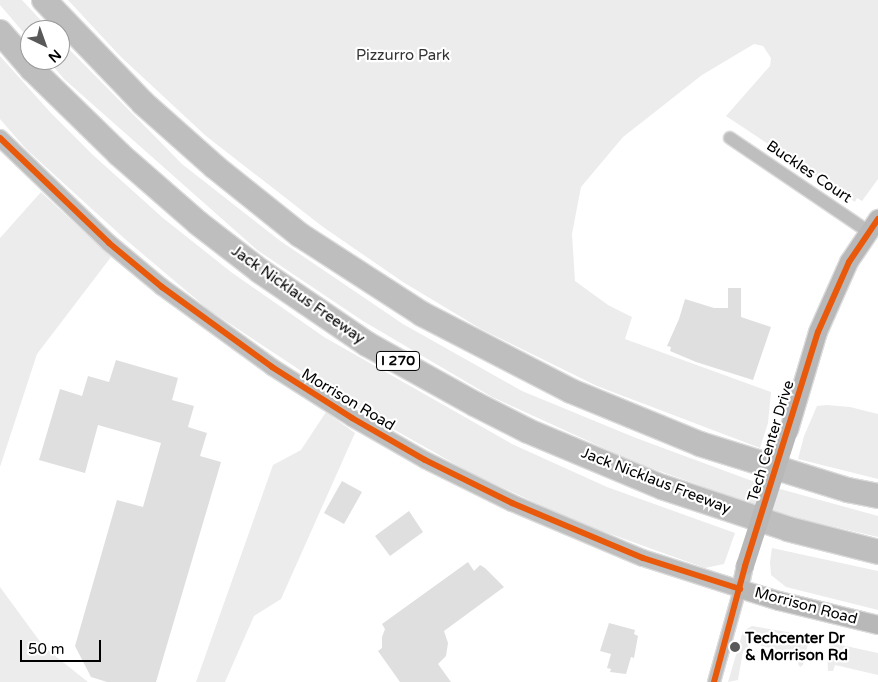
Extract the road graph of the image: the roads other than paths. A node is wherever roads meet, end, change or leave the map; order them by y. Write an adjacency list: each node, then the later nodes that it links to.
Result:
1 (44, 0): 6 (highway)
2 (0, 32): 7 (highway, Jack Nicklaus Freeway / I 270)
3 (0, 138): 9 (street, Morrison Road)
4 (730, 138): 5 (street, Buckles Court)
5 (874, 225): 8 (main road, Tech Center Drive, bridge)
6 (878, 496)
7 (878, 552)
8 (745, 566): 9 (street, Tech Center Drive)
9 (740, 589): 10 (main road, Morrison Road); 11 (street, Tech Center Drive)
10 (878, 625)
11 (714, 682)

